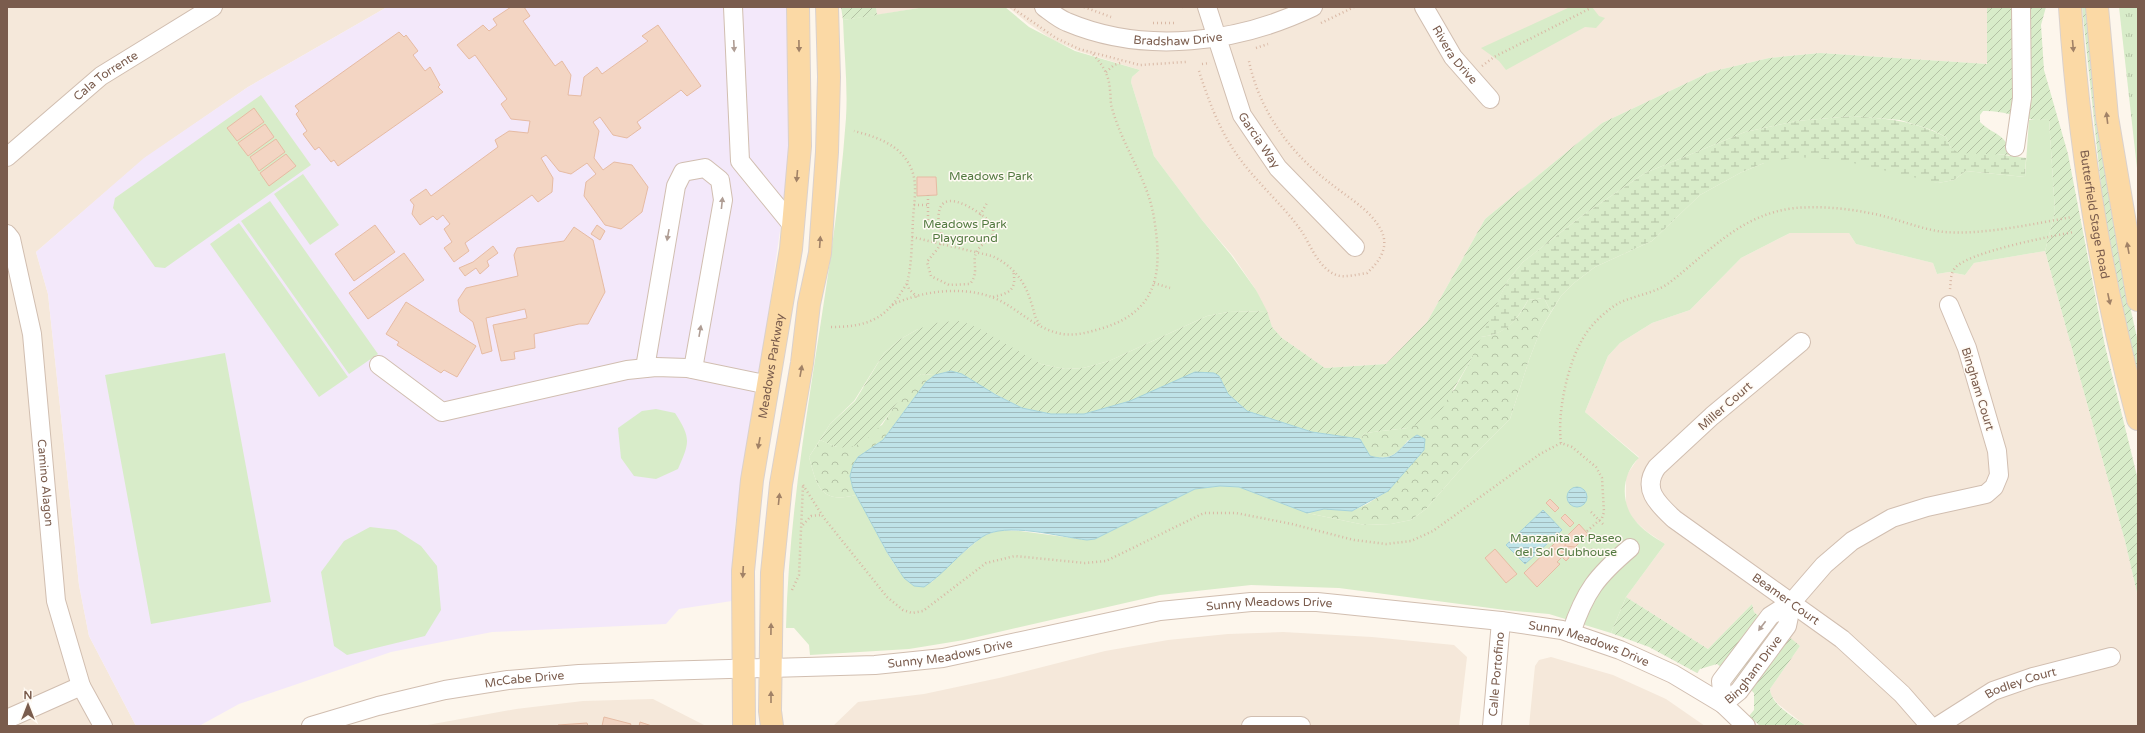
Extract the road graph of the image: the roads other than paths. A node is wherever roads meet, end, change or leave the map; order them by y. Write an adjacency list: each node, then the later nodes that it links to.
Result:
1 (213, 7): 15 (street, Cala Torrente)
2 (732, 7): 16 (street, one-way to 16)
3 (798, 7): 16 (main road, Meadows Parkway, one-way to 16)
4 (827, 7): 35 (main road, one-way to 4)
5 (1044, 7): 12 (street, Bradshaw Drive)
6 (1207, 7): 12 (street, Garcia Way)
7 (1313, 7): 12 (street, Bradshaw Drive)
8 (1424, 7): 13 (street, Rivera Drive)
9 (2021, 7): 14 (street)
10 (2070, 7): 26 (main road, Butterfield Stage Road, one-way to 26)
11 (2097, 7): 19 (main road, one-way to 11)
12 (1217, 37): 18 (street, Garcia Way)
13 (1490, 99)
14 (2015, 146)
15 (7, 157)
16 (793, 226): 25 (main road, Meadows Parkway)
17 (7, 234): 36 (street, Camino Alagon)
18 (1355, 247)
19 (2138, 300)
20 (1949, 305): 28 (street, Bingham Court)
21 (1800, 342): 27 (street, Miller Court)
22 (379, 365): 23 (street)
23 (645, 368): 24 (street); 24 (street, one-way to 23)
24 (693, 369): 25 (street)
25 (769, 384): 34 (main road, Meadows Parkway, one-way to 34)
26 (2138, 419)
27 (1652, 474): 30 (street, Beamer Court)
28 (1999, 475): 30 (street, Bingham Drive)
29 (1630, 548): 32 (street)
30 (1792, 602): 37 (street, Bingham Drive); 47 (street, Beamer Court)
31 (1501, 622): 32 (street, Sunny Meadows Drive); 35 (street, Sunny Meadows Drive); 45 (street, Calle Portofino)
32 (1571, 633): 37 (street, Sunny Meadows Drive)
33 (2111, 657): 48 (street, Bodley Court)
34 (743, 668): 35 (street, Sunny Meadows Drive); 40 (street, McCabe Drive); 41 (main road, Meadows Parkway)
35 (771, 668): 42 (main road, one-way to 35)
36 (81, 686): 38 (street); 39 (street, Camino Alagon)
37 (1723, 704): 46 (street, Sunny Meadows Drive)
38 (7, 719)
39 (103, 726)
40 (311, 726)
41 (744, 726)
42 (772, 726)
43 (1251, 726): 44 (street)
44 (1301, 726)
45 (1492, 726)
46 (1746, 726)
47 (1930, 726)
48 (1938, 726)

